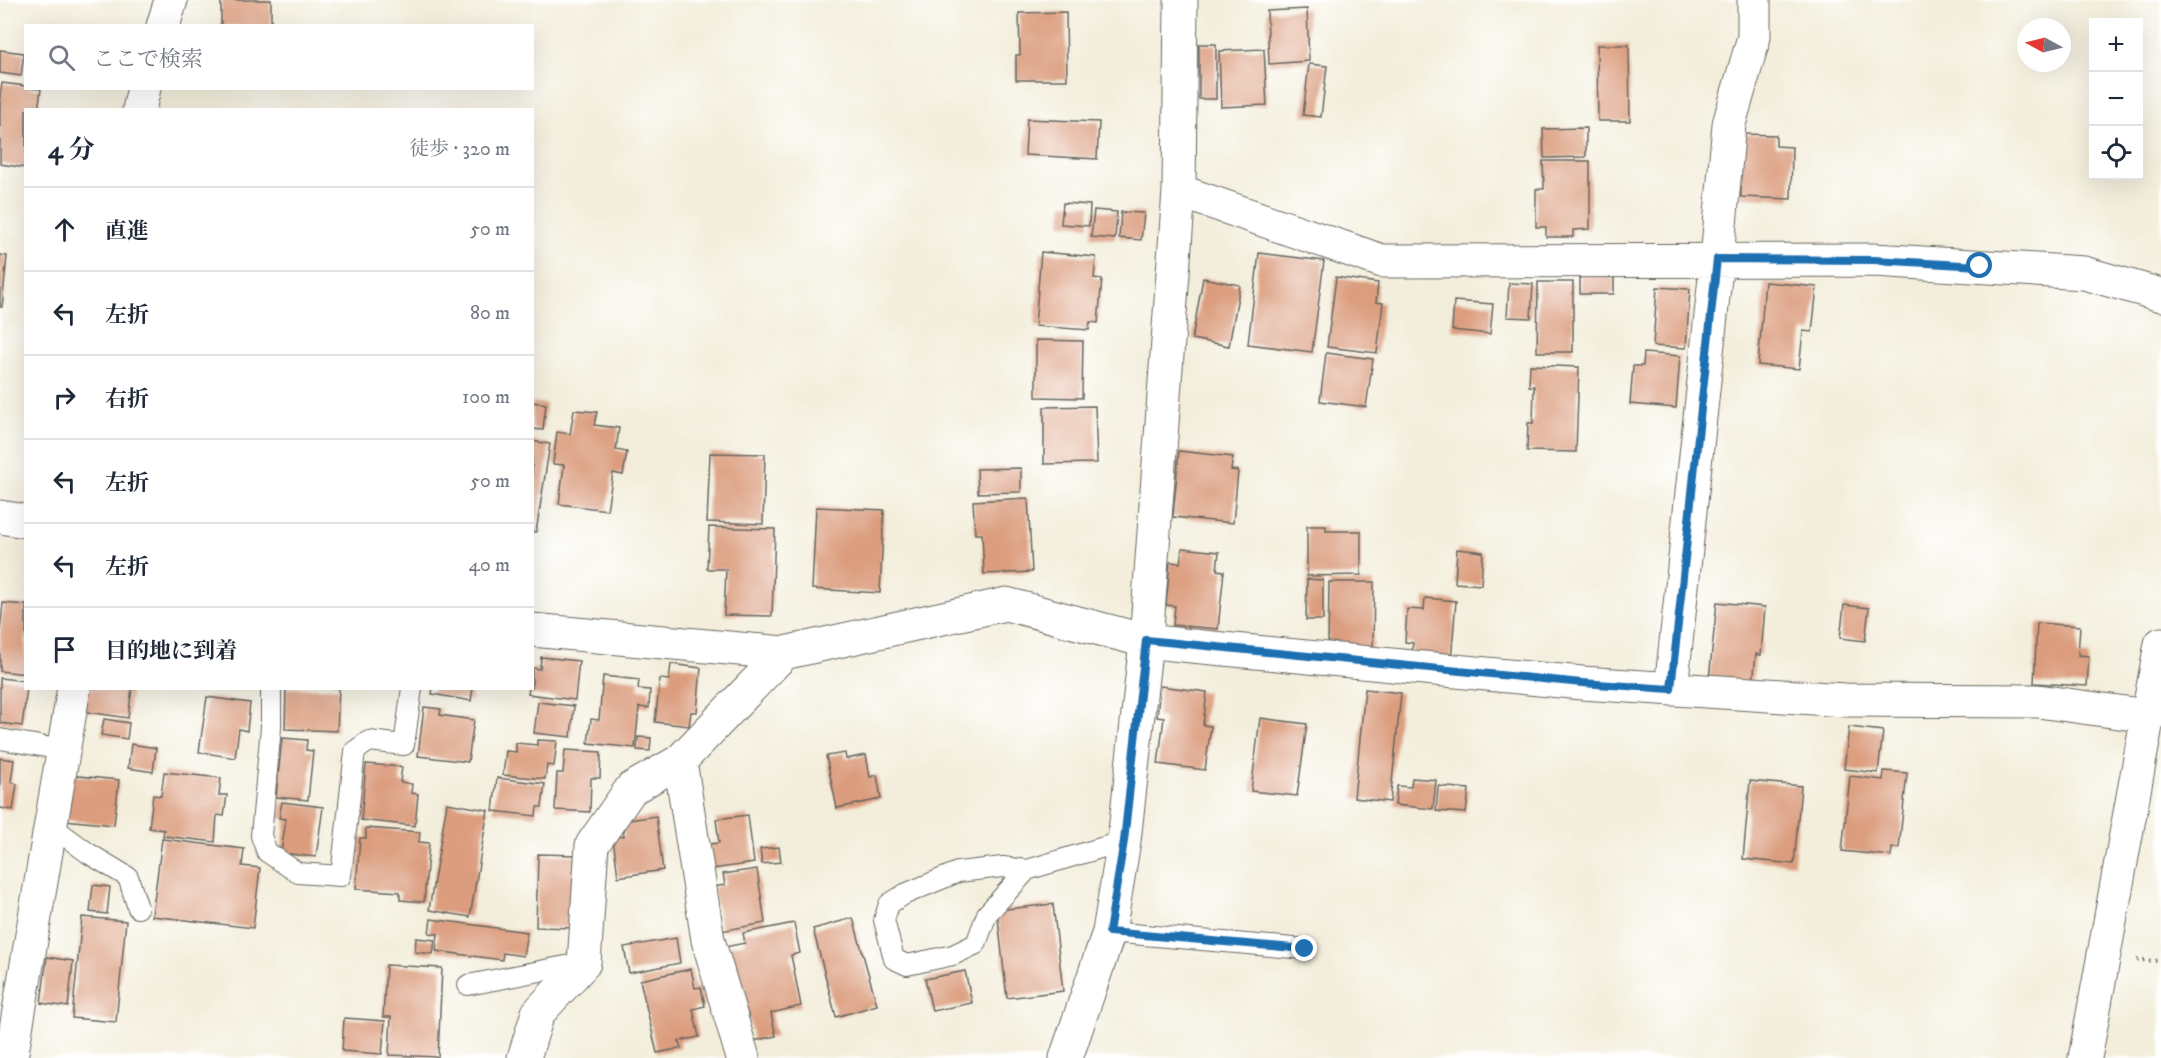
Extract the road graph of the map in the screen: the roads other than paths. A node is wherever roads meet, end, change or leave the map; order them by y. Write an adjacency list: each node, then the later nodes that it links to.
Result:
1 (171, 0): 4 (street)
2 (1181, 0): 7 (street)
3 (1754, 0): 8 (street)
4 (164, 24)
5 (144, 90): 6 (street)
6 (139, 108)
7 (1179, 191): 8 (street); 13 (street)
8 (1717, 259): 9 (street); 16 (street)
9 (2161, 295)
10 (0, 517): 11 (street)
11 (24, 521)
12 (534, 630): 15 (street)
13 (1146, 640): 15 (street); 16 (street); 25 (street)
14 (2161, 644): 20 (street)
15 (784, 653): 23 (street)
16 (1671, 689): 20 (street)
17 (74, 690): 22 (street)
18 (271, 690): 19 (lane)
19 (412, 690)
20 (2148, 716): 36 (street)
21 (0, 739): 22 (lane)
22 (63, 750): 24 (street)
23 (680, 761): 30 (street); 34 (street)
24 (50, 824): 27 (lane); 32 (street)
25 (1124, 841): 26 (lane); 28 (street)
26 (1027, 870): 26 (lane)
27 (138, 908)
28 (1109, 932): 29 (lane); 35 (street)
29 (1305, 949)
30 (584, 963): 31 (lane); 33 (street)
31 (468, 985)
32 (11, 1058)
33 (524, 1058)
34 (743, 1058)
35 (1066, 1058)
36 (2085, 1058)

